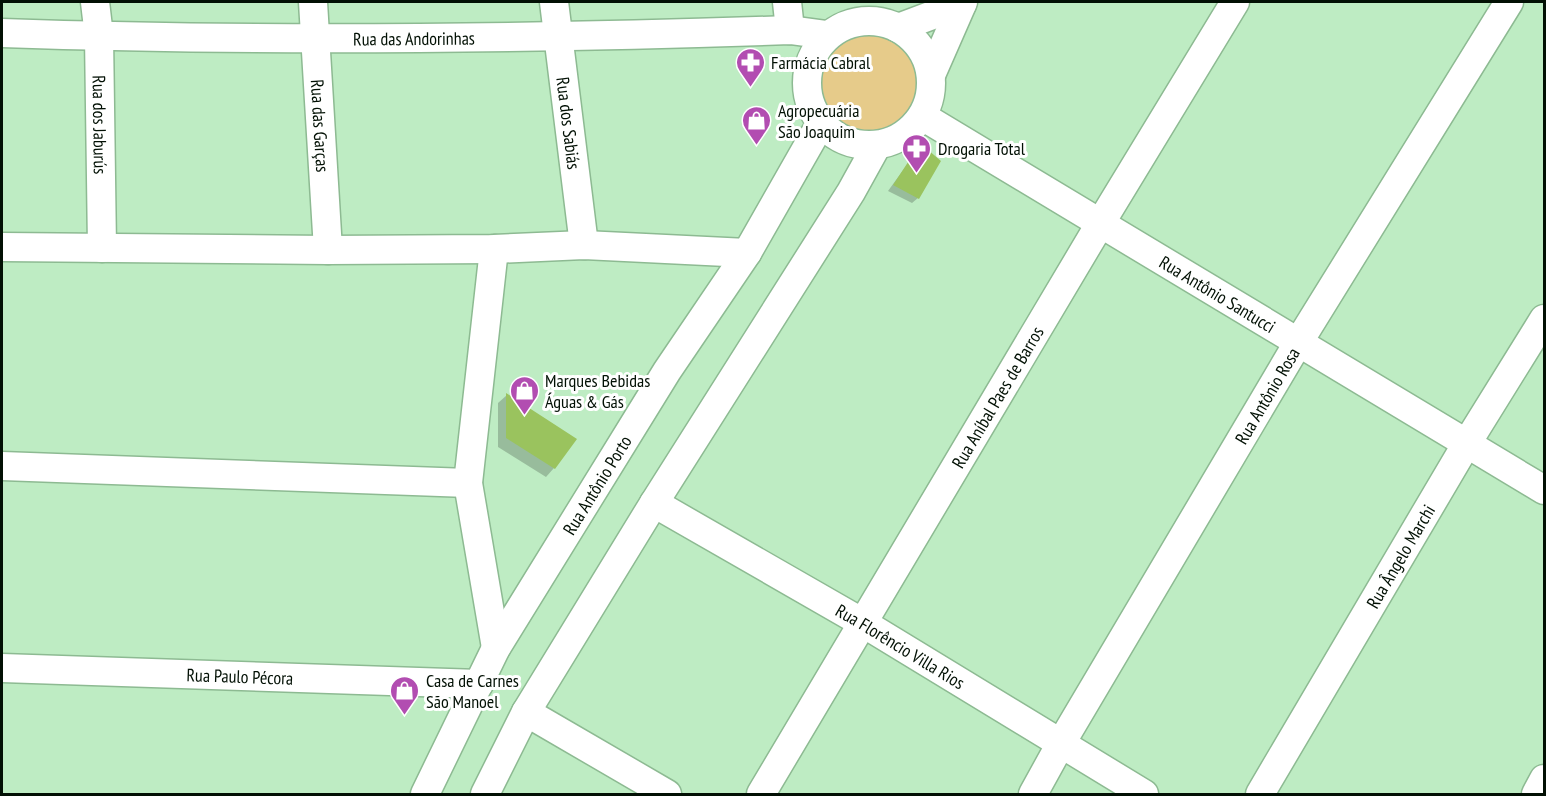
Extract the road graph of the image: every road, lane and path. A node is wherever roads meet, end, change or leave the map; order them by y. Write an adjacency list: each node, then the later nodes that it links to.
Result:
1 (95, 2): 12 (street, Rua dos Jaburús)
2 (313, 2): 14 (street, Rua das Garças)
3 (554, 2): 13 (street, Rua dos Sabiás)
4 (787, 2): 9 (street)
5 (1235, 2): 19 (street, Rua Aníbal Paes de Barros)
6 (1509, 2): 27 (street, Rua Antônio Rosa)
7 (962, 3): 8 (street); 15 (street)
8 (898, 28): 11 (street); 15 (street)
9 (790, 30): 11 (street, Rua das Andorinhas); 13 (street, Rua das Andorinhas)
10 (2, 33): 12 (street, Rua das Andorinhas)
11 (827, 35): 17 (street)
12 (99, 36): 14 (street, Rua das Andorinhas); 22 (street, Rua dos Jaburús)
13 (557, 38): 14 (street, Rua das Andorinhas); 20 (street, Rua dos Sabiás)
14 (316, 40): 24 (street, Rua das Garças)
15 (931, 75): 16 (street)
16 (922, 116): 18 (street); 19 (street, Rua Antônio Santucci)
17 (821, 123): 18 (street); 25 (street, Rua Antônio Porto)
18 (877, 145): 32 (street)
19 (1100, 224): 27 (street, Rua Antônio Santucci); 33 (street, Rua Aníbal Paes de Barros)
20 (584, 245): 23 (street); 25 (street)
21 (2, 247): 22 (street)
22 (102, 248): 24 (street)
23 (494, 249): 24 (street); 30 (street)
24 (328, 250)
25 (747, 253): 34 (street, Rua Antônio Porto)
26 (1545, 319): 28 (street, Rua Ângelo Marchi)
27 (1298, 343): 28 (street, Rua Antônio Santucci); 38 (street, Rua Antônio Rosa)
28 (1467, 444): 31 (street, Rua Antônio Santucci); 46 (street, Rua Ângelo Marchi)
29 (2, 466): 30 (street)
30 (468, 483): 34 (street)
31 (1545, 490)
32 (654, 503): 33 (street, Rua Florêncio Villa Rios); 37 (street)
33 (863, 622): 38 (street, Rua Florêncio Villa Rios); 43 (street, Rua Aníbal Paes de Barros)
34 (496, 648): 36 (street, Rua Antônio Porto)
35 (2, 668): 36 (street, Rua Paulo Pécora)
36 (479, 684): 40 (street, Rua Antônio Porto)
37 (526, 712): 41 (street); 42 (street)
38 (1060, 745): 44 (street, Rua Antônio Rosa); 45 (street, Rua Florêncio Villa Rios)
39 (1545, 779): 47 (street)
40 (425, 795)
41 (485, 795)
42 (667, 795)
43 (761, 795)
44 (1033, 795)
45 (1144, 795)
46 (1260, 795)
47 (1536, 795)

